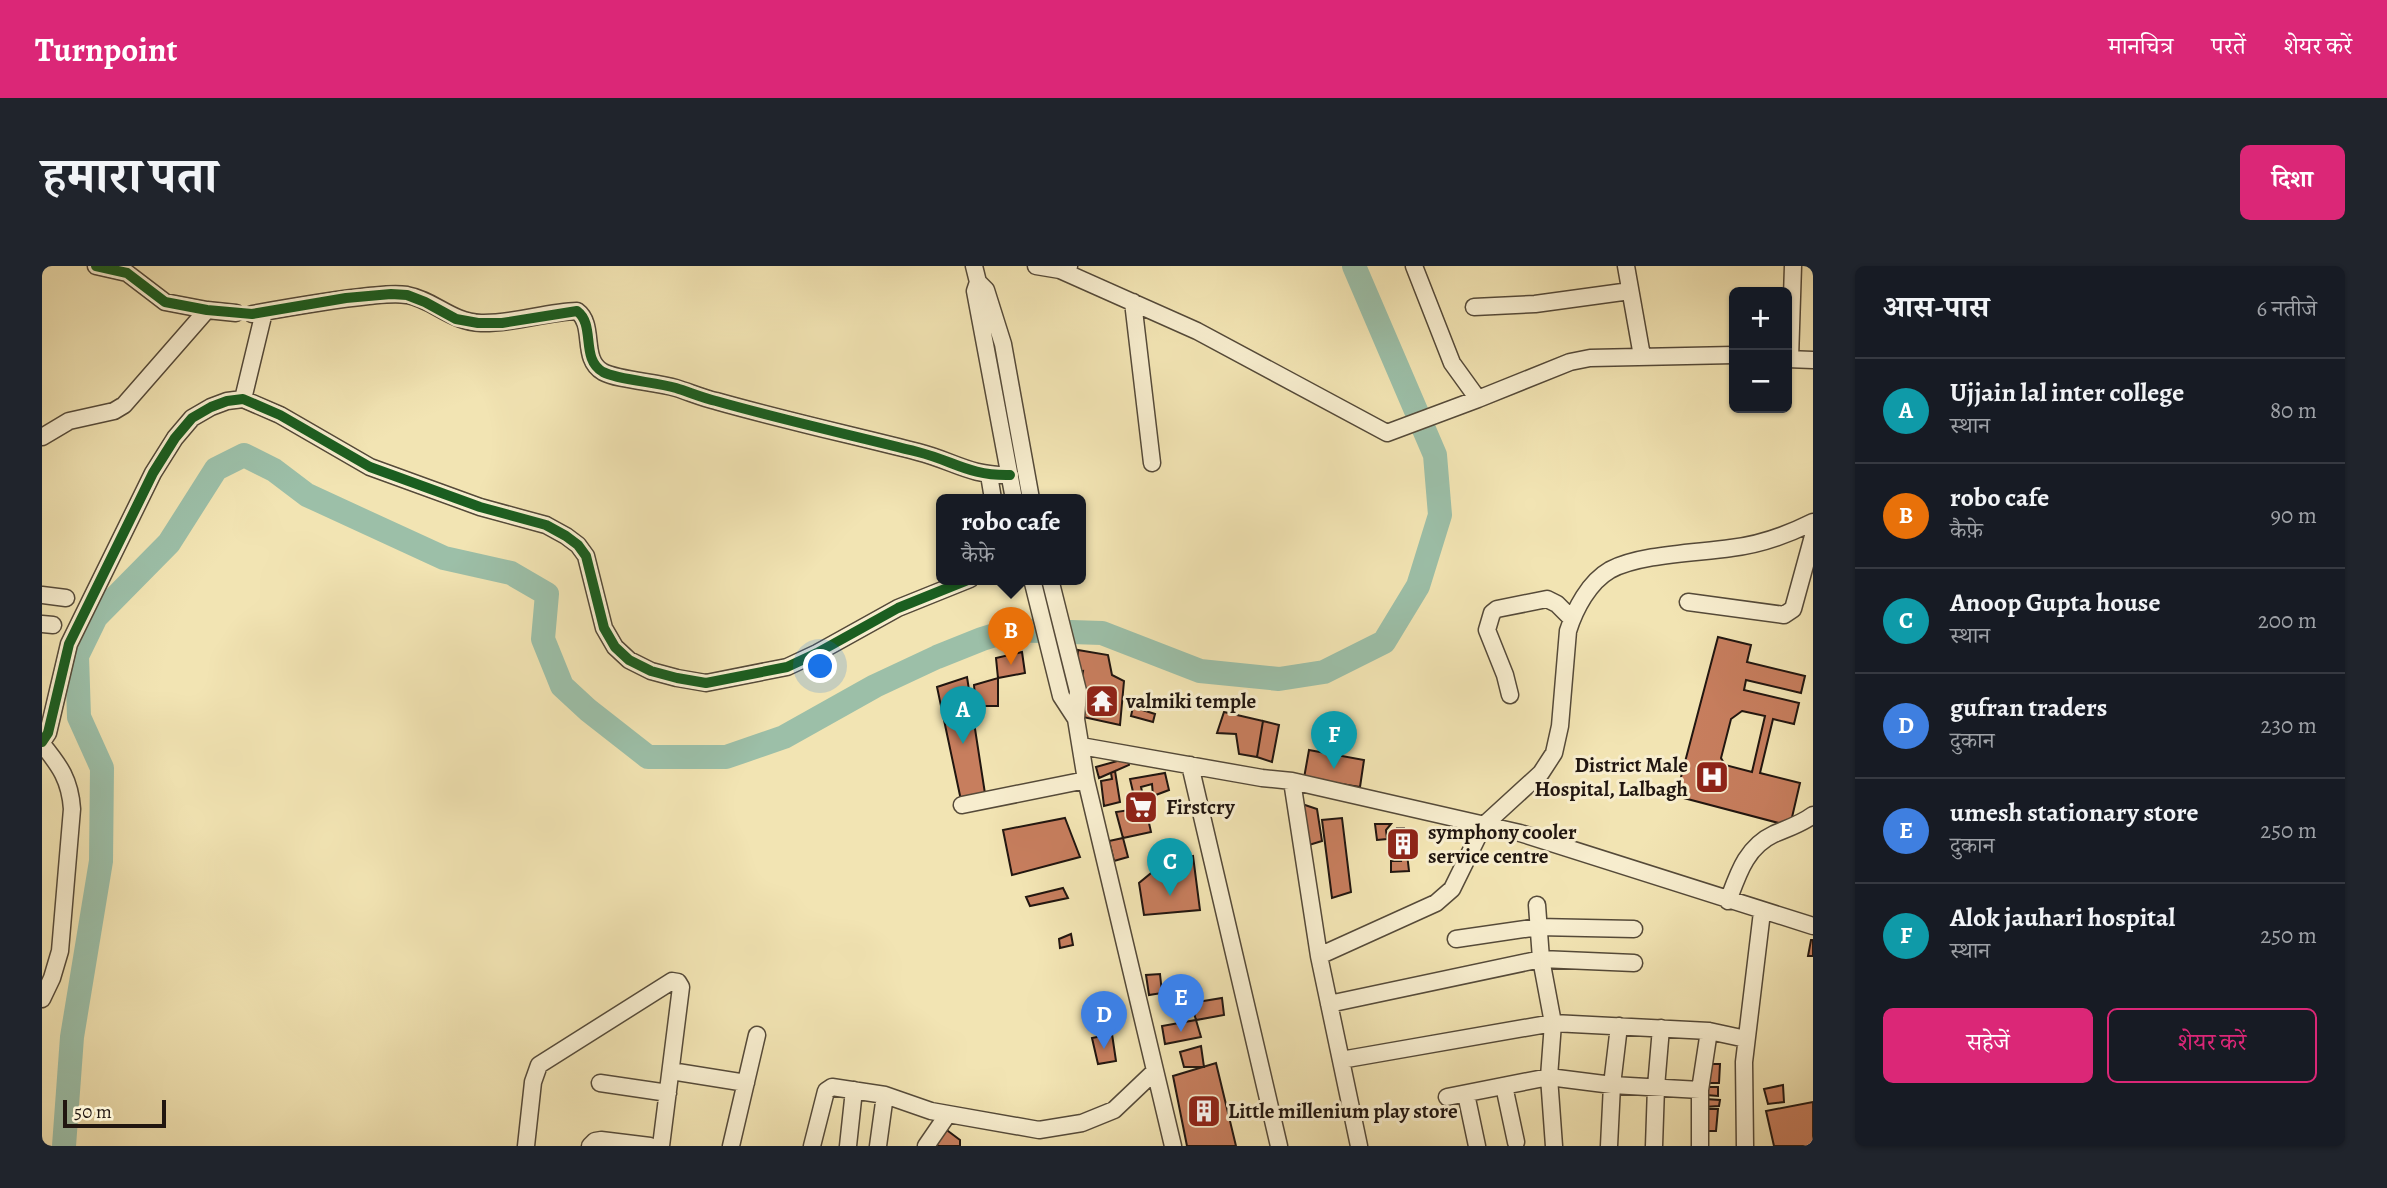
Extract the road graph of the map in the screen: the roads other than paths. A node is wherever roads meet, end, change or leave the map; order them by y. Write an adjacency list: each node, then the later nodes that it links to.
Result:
1 (96, 266): 11 (street)
2 (1036, 266): 6 (street)
3 (1414, 266): 18 (street)
4 (1626, 266): 8 (street)
5 (1793, 266): 13 (street)
6 (1065, 268): 9 (street)
7 (976, 274): 23 (street); 26 (street)
8 (1630, 291): 10 (street); 15 (street)
9 (1133, 302): 18 (street); 21 (street)
10 (1474, 307)
11 (207, 310): 12 (street); 20 (street)
12 (251, 313): 19 (street); 22 (street)
13 (1788, 350)
14 (1729, 355): 15 (street)
15 (1642, 356): 18 (street)
16 (1792, 359): 17 (street)
17 (1813, 360)
18 (1478, 399)
19 (243, 400): 29 (street); 38 (street)
20 (42, 437)
21 (1152, 463)
22 (989, 475): 23 (street); 24 (street)
23 (1010, 475): 25 (street)
24 (992, 494)
25 (1012, 494)
26 (1030, 494)
27 (1813, 522): 35 (street)
28 (1813, 536): 34 (street)
29 (955, 585)
30 (1033, 585): 37 (street)
31 (1052, 585): 37 (street)
32 (42, 595): 33 (street)
33 (65, 598)
34 (1688, 602)
35 (1572, 619): 36 (street); 45 (street)
36 (1510, 695)
37 (1076, 719): 39 (street)
38 (42, 743): 56 (street)
39 (1081, 746): 40 (street); 41 (street)
40 (1190, 765): 42 (street); 91 (street)
41 (1086, 780): 43 (street); 66 (street)
42 (1292, 781): 45 (street); 53 (street)
43 (962, 805)
44 (1813, 815): 46 (street)
45 (1483, 826): 46 (street); 53 (street)
46 (1728, 901): 48 (street)
47 (1537, 905): 50 (street)
48 (1762, 912): 49 (street); 63 (street)
49 (1813, 926)
50 (1538, 927): 51 (street); 52 (street); 54 (street)
51 (1634, 929)
52 (1456, 939)
53 (1319, 956): 57 (street)
54 (1541, 960): 55 (street); 57 (street); 58 (street)
55 (1634, 963)
56 (42, 999)
57 (1329, 1004): 64 (street)
58 (1553, 1023): 59 (street); 64 (street); 67 (street)
59 (1619, 1026): 60 (street); 70 (street)
60 (1661, 1028): 61 (street); 72 (street)
61 (1709, 1031): 63 (street); 74 (street)
62 (757, 1035): 69 (street)
63 (1746, 1039): 98 (street)
64 (1341, 1060): 92 (street)
65 (671, 1071): 69 (street); 75 (street); 81 (street)
66 (1154, 1072): 79 (street); 90 (street)
67 (1549, 1077): 70 (street); 71 (street); 94 (street)
68 (600, 1083): 75 (street)
69 (746, 1083): 85 (street)
70 (1612, 1085): 72 (street); 95 (street)
71 (1504, 1086): 76 (street); 80 (street)
72 (1656, 1087): 74 (street); 96 (street)
73 (854, 1090): 77 (street); 86 (street); 87 (street)
74 (1700, 1090): 97 (street)
75 (668, 1093): 84 (street)
76 (1466, 1094): 78 (street); 93 (street)
77 (885, 1095): 79 (street); 88 (street)
78 (1447, 1097)
79 (948, 1114): 89 (street)
80 (1516, 1142)
81 (526, 1146)
82 (590, 1146): 83 (street)
83 (650, 1146)
84 (661, 1146)
85 (731, 1146)
86 (812, 1146)
87 (848, 1146)
88 (878, 1146)
89 (926, 1146)
90 (1173, 1146)
91 (1279, 1146)
92 (1359, 1146)
93 (1477, 1146)
94 (1554, 1146)
95 (1609, 1146)
96 (1654, 1146)
97 (1700, 1146)
98 (1745, 1146)

